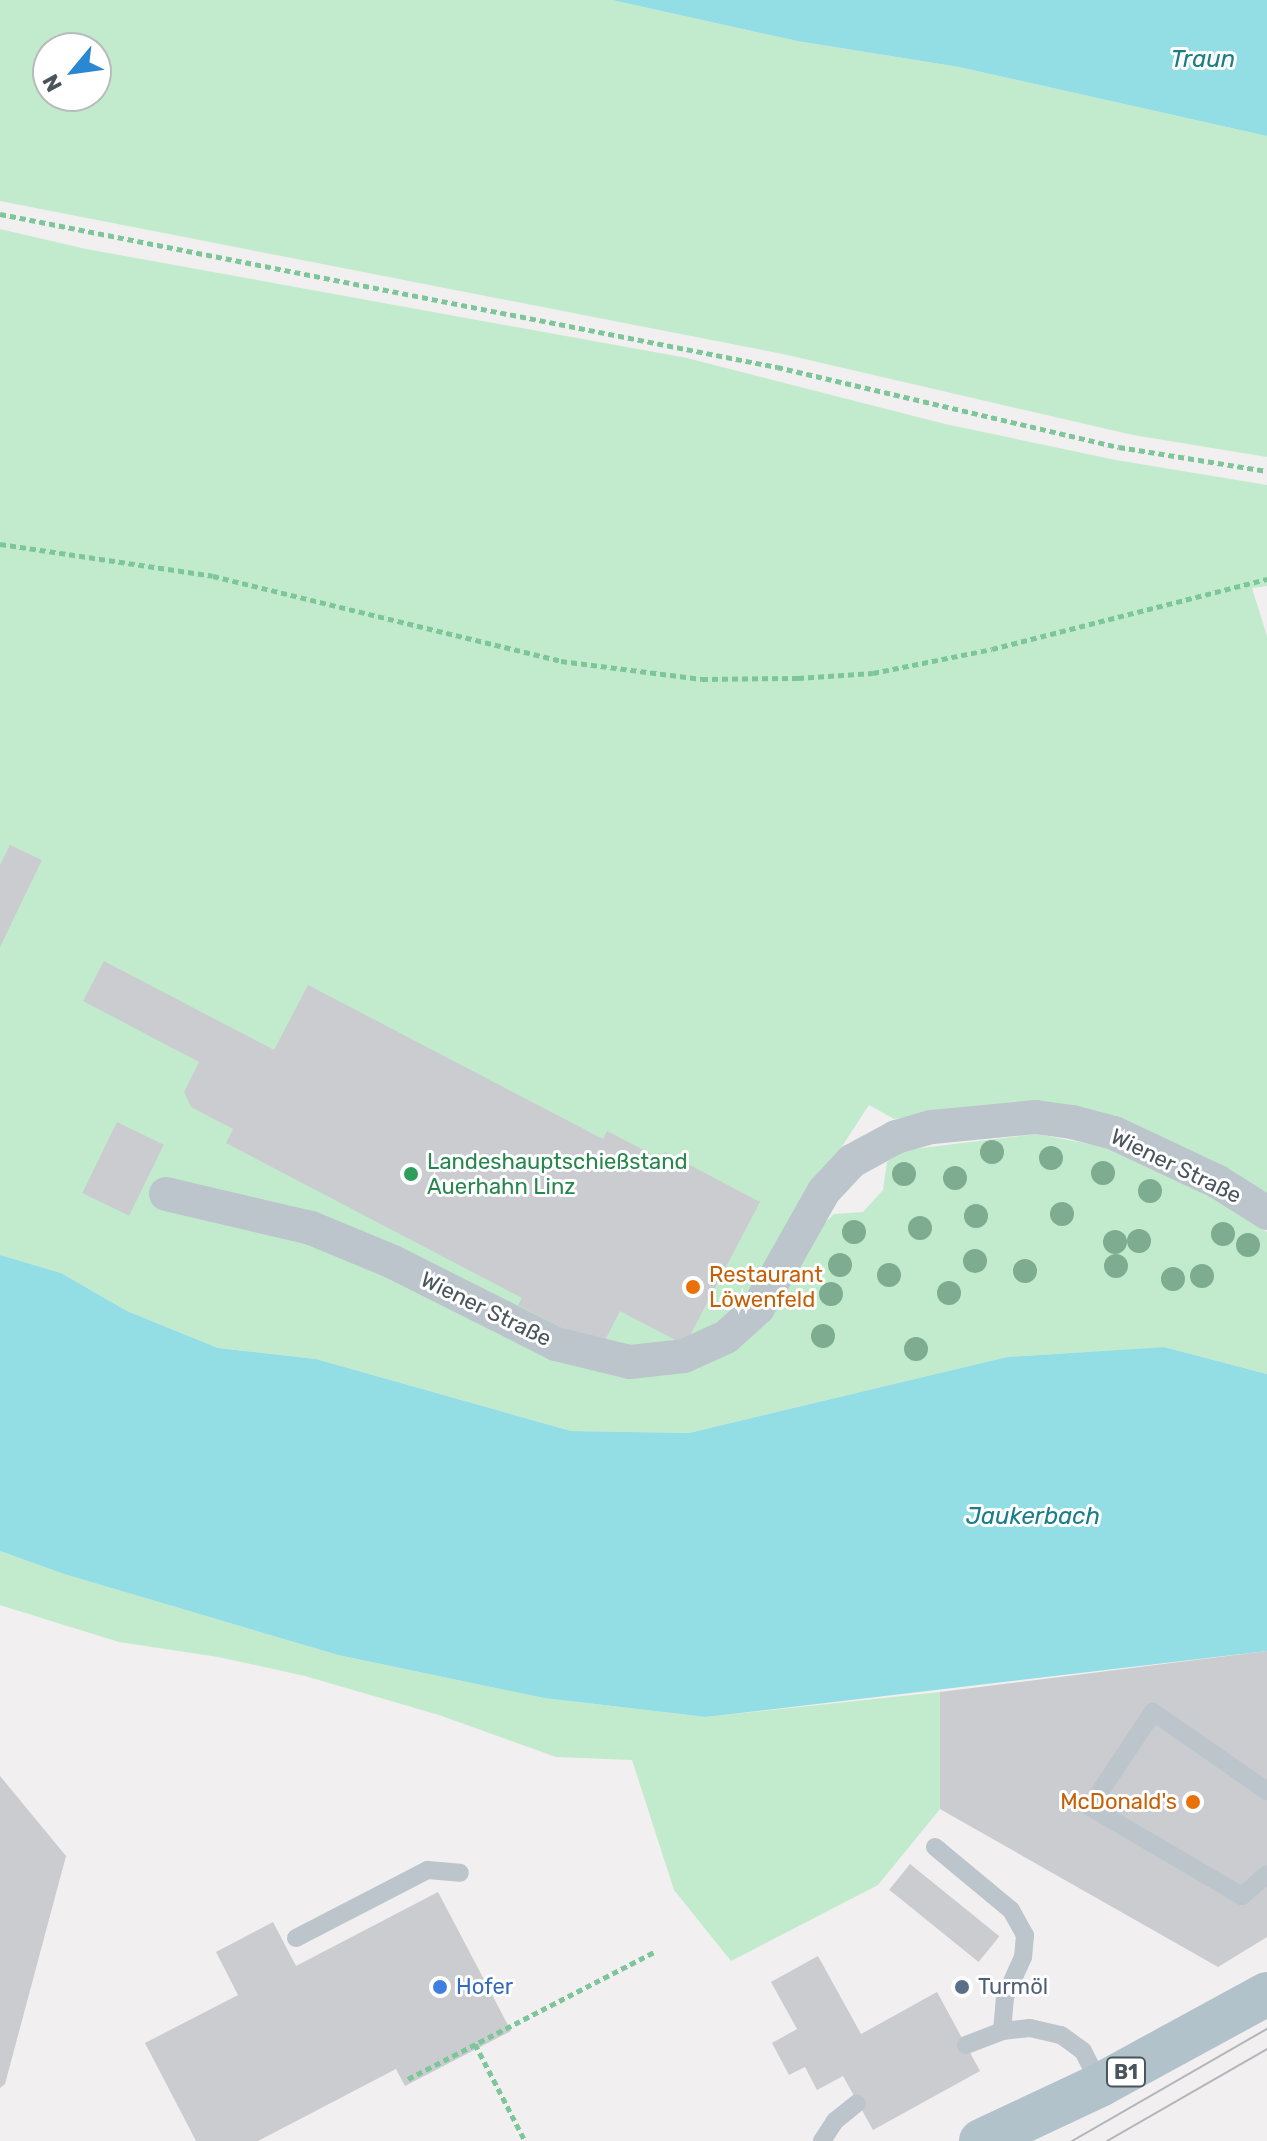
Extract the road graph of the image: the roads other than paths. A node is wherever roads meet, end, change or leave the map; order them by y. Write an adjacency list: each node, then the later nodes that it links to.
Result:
1 (166, 1194): 2 (street, Wiener Straße)
2 (1267, 1213)
3 (1267, 1791): 6 (lane)
4 (935, 1847): 9 (lane)
5 (460, 1873): 7 (lane)
6 (1267, 1874)
7 (296, 1938)
8 (1267, 1994): 11 (main road, B1)
9 (1002, 2031): 10 (lane); 11 (lane)
10 (966, 2045)
11 (1100, 2085): 14 (main road, B1)
12 (857, 2103): 13 (lane)
13 (822, 2141)
14 (981, 2141)

